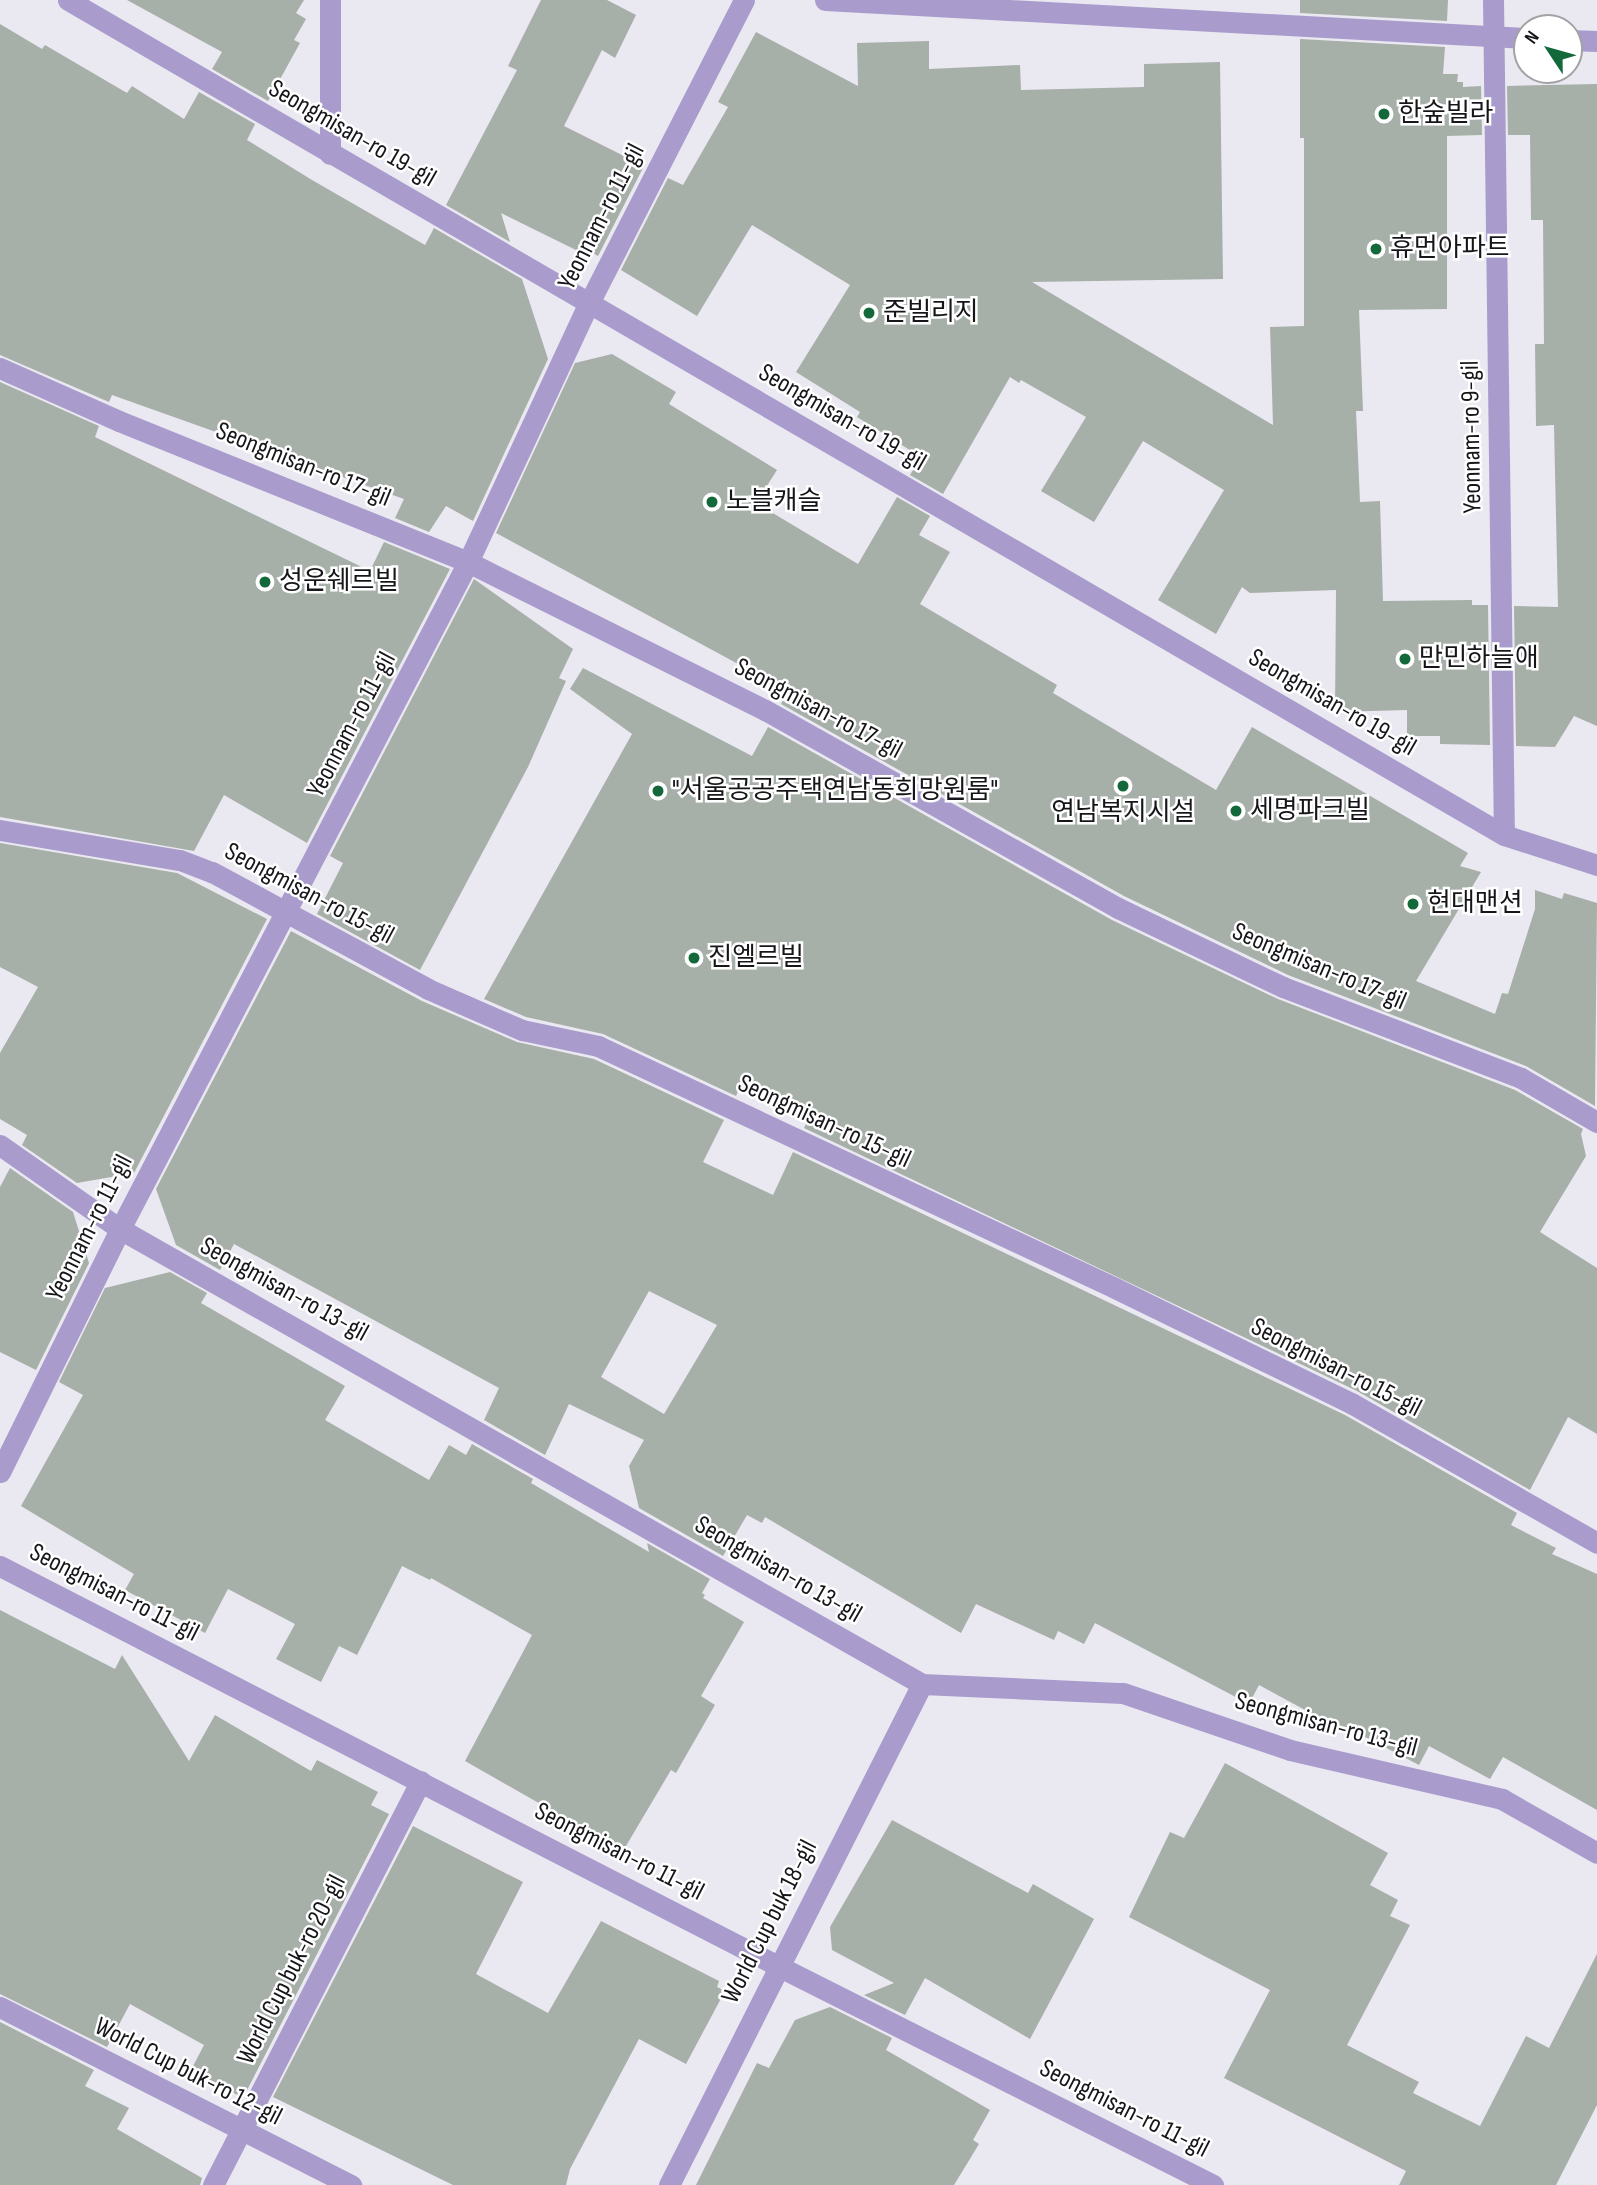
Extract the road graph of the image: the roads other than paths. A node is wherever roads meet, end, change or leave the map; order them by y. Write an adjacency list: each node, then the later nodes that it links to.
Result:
1 (68, 0): 8 (street, Seongmisan-ro 19-gil)
2 (330, 0): 8 (street)
3 (744, 0): 9 (street, Yeonnam-ro 11-gil)
4 (825, 0): 6 (street)
5 (1493, 0): 6 (street, Yeonnam-ro 9-gil)
6 (1493, 37): 7 (street); 13 (street, Yeonnam-ro 9-gil)
7 (1513, 38)
8 (330, 154): 9 (street, Seongmisan-ro 19-gil)
9 (589, 303): 11 (street, Yeonnam-ro 11-gil); 13 (street, Seongmisan-ro 19-gil)
10 (0, 368): 11 (street, Seongmisan-ro 17-gil)
11 (468, 562): 15 (street, Yeonnam-ro 11-gil); 16 (street, Seongmisan-ro 17-gil)
12 (0, 830): 15 (street, Seongmisan-ro 15-gil)
13 (1504, 835): 14 (street, Seongmisan-ro 19-gil)
14 (1597, 865)
15 (285, 914): 18 (street, Yeonnam-ro 11-gil); 20 (street, Seongmisan-ro 15-gil)
16 (1597, 1122)
17 (0, 1145): 18 (street, Seongmisan-ro 13-gil)
18 (120, 1230): 19 (street, Yeonnam-ro 11-gil); 22 (street, Seongmisan-ro 13-gil)
19 (0, 1472)
20 (1597, 1543)
21 (0, 1566): 23 (street, Seongmisan-ro 11-gil)
22 (922, 1684): 24 (street, Seongmisan-ro 13-gil); 25 (street, World Cup buk 18-gil)
23 (422, 1781): 25 (street, Seongmisan-ro 11-gil); 27 (street, World Cup buk-ro 20-gil)
24 (1597, 1853)
25 (778, 1966): 30 (street, World Cup buk 18-gil); 31 (street, Seongmisan-ro 11-gil)
26 (0, 2007): 27 (street, World Cup buk-ro 12-gil)
27 (241, 2130): 28 (street, World Cup buk-ro 20-gil); 29 (street, World Cup buk-ro 12-gil)
28 (213, 2185)
29 (351, 2185)
30 (669, 2185)
31 (1213, 2185)

